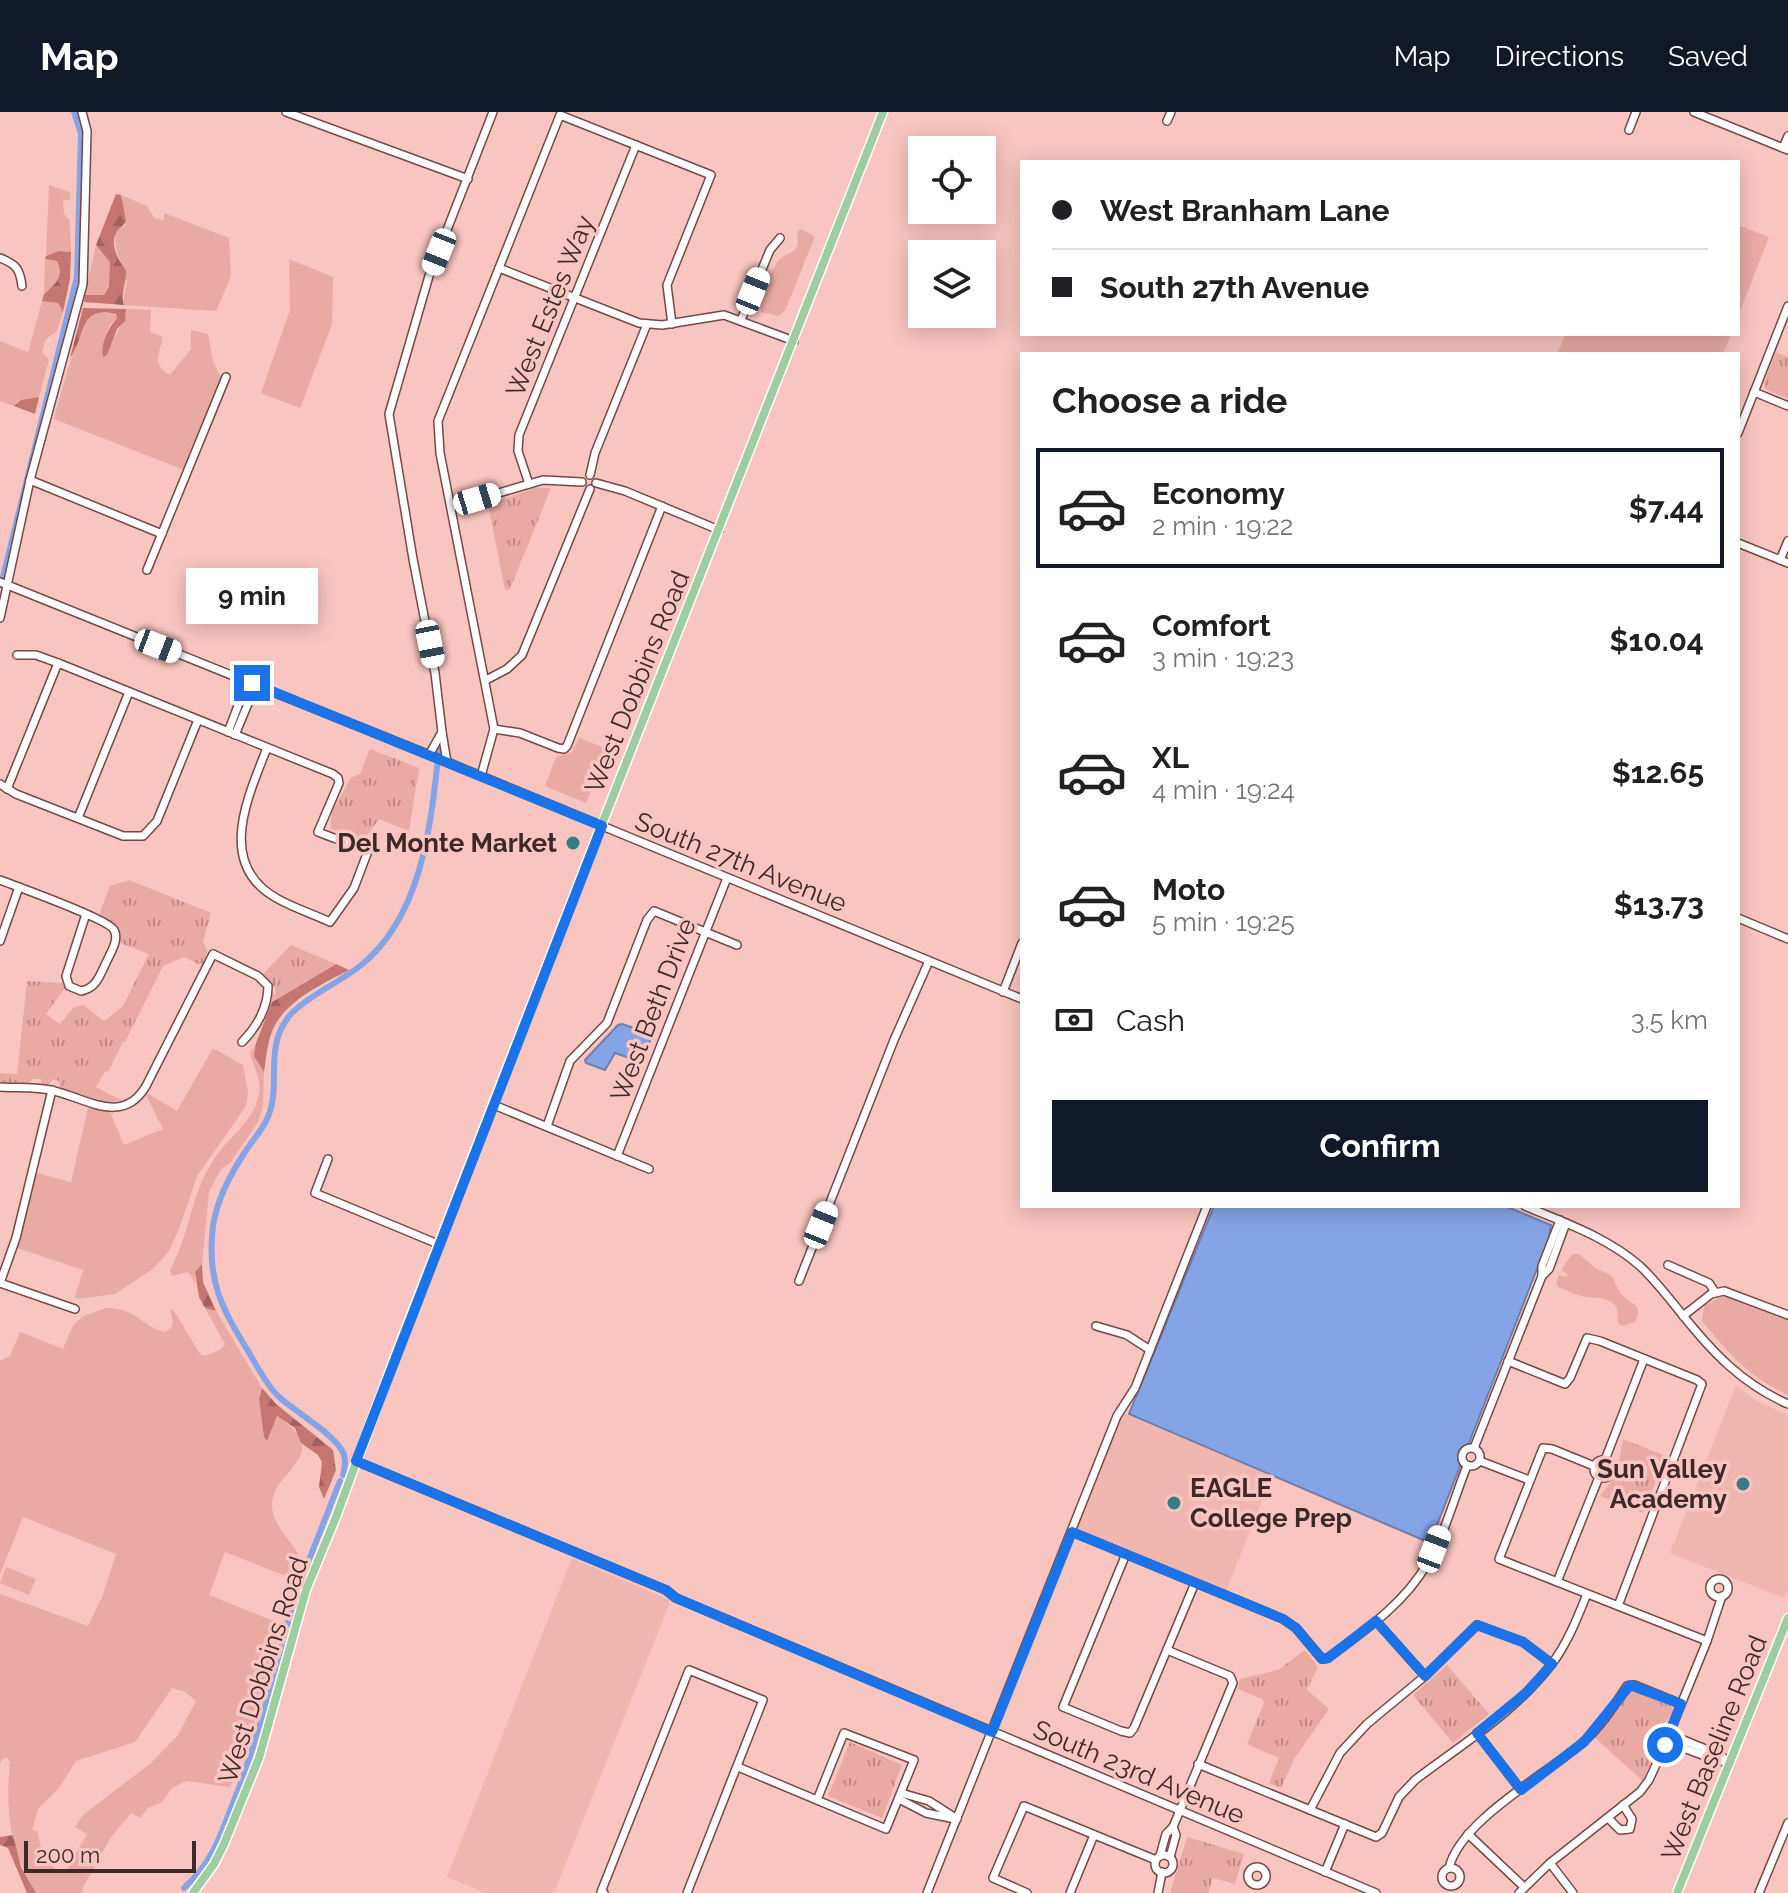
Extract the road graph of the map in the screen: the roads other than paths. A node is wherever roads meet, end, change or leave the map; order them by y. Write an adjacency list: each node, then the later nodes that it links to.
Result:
1 (82, 112): 29 (street)
2 (286, 112): 13 (street)
3 (493, 112): 13 (street)
4 (883, 112): 23 (main road, West Dobbins Road)
5 (1171, 112): 8 (street)
6 (1636, 112): 9 (street)
7 (1694, 112): 12 (street)
8 (1167, 121)
9 (1629, 130)
10 (1788, 136): 12 (street)
11 (636, 145): 16 (street); 18 (street, West Estes Way); 22 (street)
12 (1786, 149)
13 (468, 179): 50 (street)
14 (780, 238): 20 (street)
15 (0, 258): 17 (street)
16 (499, 268): 18 (street); 34 (street)
17 (22, 286)
18 (575, 299): 21 (street); 31 (street, West Estes Way)
19 (1788, 306): 25 (street)
20 (741, 320): 22 (street); 23 (street)
21 (647, 324): 22 (street); 28 (street)
22 (672, 324)
23 (794, 341): 35 (main road, West Dobbins Road)
24 (226, 377): 36 (street)
25 (1754, 392): 26 (street); 27 (street)
26 (1788, 406)
27 (1740, 428)
28 (590, 475): 30 (street); 32 (street)
29 (30, 480): 36 (street); 41 (street)
30 (582, 482): 31 (street); 32 (street)
31 (529, 484): 34 (street)
32 (593, 486): 33 (street); 45 (street)
33 (662, 506): 35 (street); 49 (street)
34 (451, 507): 45 (street)
35 (719, 530): 57 (main road, West Dobbins Road)
36 (162, 534): 40 (street)
37 (1788, 541): 39 (street)
38 (1740, 544): 39 (street)
39 (1784, 562)
40 (147, 570)
41 (3, 583): 42 (street); 46 (street, South 27th Avenue)
42 (0, 618)
43 (17, 655): 44 (street)
44 (58, 663): 47 (street); 55 (street)
45 (486, 680): 49 (street)
46 (252, 683): 51 (street); 53 (street, South 27th Avenue)
47 (129, 692): 48 (street); 56 (street)
48 (198, 720): 51 (street); 56 (street)
49 (494, 729): 54 (street)
50 (442, 732): 53 (street); 53 (street)
51 (231, 734): 52 (street)
52 (267, 748): 52 (street)
53 (439, 758): 54 (street, South 27th Avenue)
54 (481, 776): 57 (street, South 27th Avenue)
55 (4, 787): 56 (street)
56 (78, 818)
57 (602, 826): 58 (street, South 27th Avenue); 74 (main road, West Dobbins Road)
58 (727, 878): 63 (street, West Beth Drive); 68 (street, South 27th Avenue)
59 (0, 880): 60 (street)
60 (19, 887): 61 (street); 65 (street)
61 (86, 914): 61 (street)
62 (1740, 919): 64 (street)
63 (705, 931): 66 (street); 75 (street); 76 (street, West Beth Drive)
64 (1788, 939)
65 (0, 941)
66 (737, 945)
67 (1020, 948): 69 (street)
68 (929, 961): 69 (street, South 27th Avenue); 84 (street)
69 (1003, 992): 70 (street, South 27th Avenue)
70 (1020, 998)
71 (242, 1042): 73 (street)
72 (0, 1087): 73 (street)
73 (52, 1090): 85 (street)
74 (494, 1105): 75 (street); 82 (main road, West Dobbins Road)
75 (547, 1126): 76 (street)
76 (617, 1156): 78 (street)
77 (328, 1159): 82 (street)
78 (649, 1169)
79 (1206, 1208): 91 (street)
80 (1530, 1208): 81 (street)
81 (1563, 1222): 89 (street); 93 (street)
82 (438, 1244): 97 (main road, West Dobbins Road)
83 (1668, 1265): 86 (street)
84 (799, 1281)
85 (0, 1283): 87 (street)
86 (1715, 1292): 88 (street); 89 (street)
87 (75, 1309)
88 (1788, 1315)
89 (1683, 1316): 94 (street)
90 (1096, 1326): 91 (street)
91 (1150, 1350): 103 (street)
92 (1644, 1359): 93 (street); 96 (street); 109 (street)
93 (1508, 1361): 95 (street)
94 (1788, 1404)
95 (1474, 1448): 98 (street); 99 (street)
96 (1605, 1460): 100 (street); 101 (street)
97 (356, 1461): 117 (street, South 23rd Avenue); 146 (main road, West Dobbins Road)
98 (1480, 1461): 99 (street); 102 (street)
99 (1467, 1466): 111 (street)
100 (1594, 1466): 101 (street); 102 (street)
101 (1599, 1477): 105 (street)
102 (1529, 1480): 105 (street)
103 (1072, 1532): 104 (street); 117 (street)
104 (1126, 1554): 106 (street); 113 (street)
105 (1557, 1582): 107 (street)
106 (1195, 1583): 111 (street); 113 (street)
107 (1587, 1594): 109 (street); 114 (street)
108 (1722, 1596): 112 (street)
109 (1618, 1606): 112 (street)
110 (1788, 1618): 120 (main road, West Baseline Road)
111 (1376, 1621): 115 (street)
112 (1707, 1641): 116 (street)
113 (1167, 1650): 121 (street)
114 (1552, 1664): 115 (street); 118 (street)
115 (1425, 1676): 127 (street)
116 (1681, 1704): 119 (street); 123 (street)
117 (992, 1732): 128 (street, South 23rd Avenue); 130 (street)
118 (1477, 1733): 123 (street); 132 (street)
119 (1671, 1739): 120 (street); 126 (street)
120 (1730, 1762): 154 (main road, West Baseline Road)
121 (1198, 1764): 127 (street); 128 (street)
122 (738, 1767): 125 (street); 145 (street); 147 (street)
123 (1521, 1790): 134 (street)
124 (900, 1796): 125 (street); 125 (street); 130 (street)
125 (817, 1800)
126 (1623, 1805): 129 (street); 129 (street)
127 (1310, 1810): 132 (street)
128 (1179, 1811): 133 (street); 143 (street, South 23rd Avenue)
129 (1608, 1818): 140 (street)
130 (957, 1819): 148 (street)
131 (1788, 1823): 155 (street)
132 (1345, 1824): 143 (street)
133 (1173, 1827): 136 (street); 137 (street)
134 (1468, 1834): 141 (street); 144 (street)
135 (1094, 1835): 139 (street); 149 (street); 150 (street)
136 (1164, 1841): 137 (street); 139 (street)
137 (1174, 1844): 138 (street)
138 (1170, 1857): 139 (street); 142 (street)
139 (1158, 1858): 142 (street)
140 (1550, 1863): 144 (street); 153 (street)
141 (1449, 1868)
142 (1162, 1872): 151 (street)
143 (1325, 1872): 152 (street, South 23rd Avenue)
144 (1521, 1890)
145 (602, 1892)
146 (193, 1893)
147 (687, 1893)
148 (927, 1893)
149 (1027, 1893)
150 (1070, 1893)
151 (1158, 1893)
152 (1376, 1893)
153 (1573, 1893)
154 (1677, 1893)
155 (1759, 1893)

